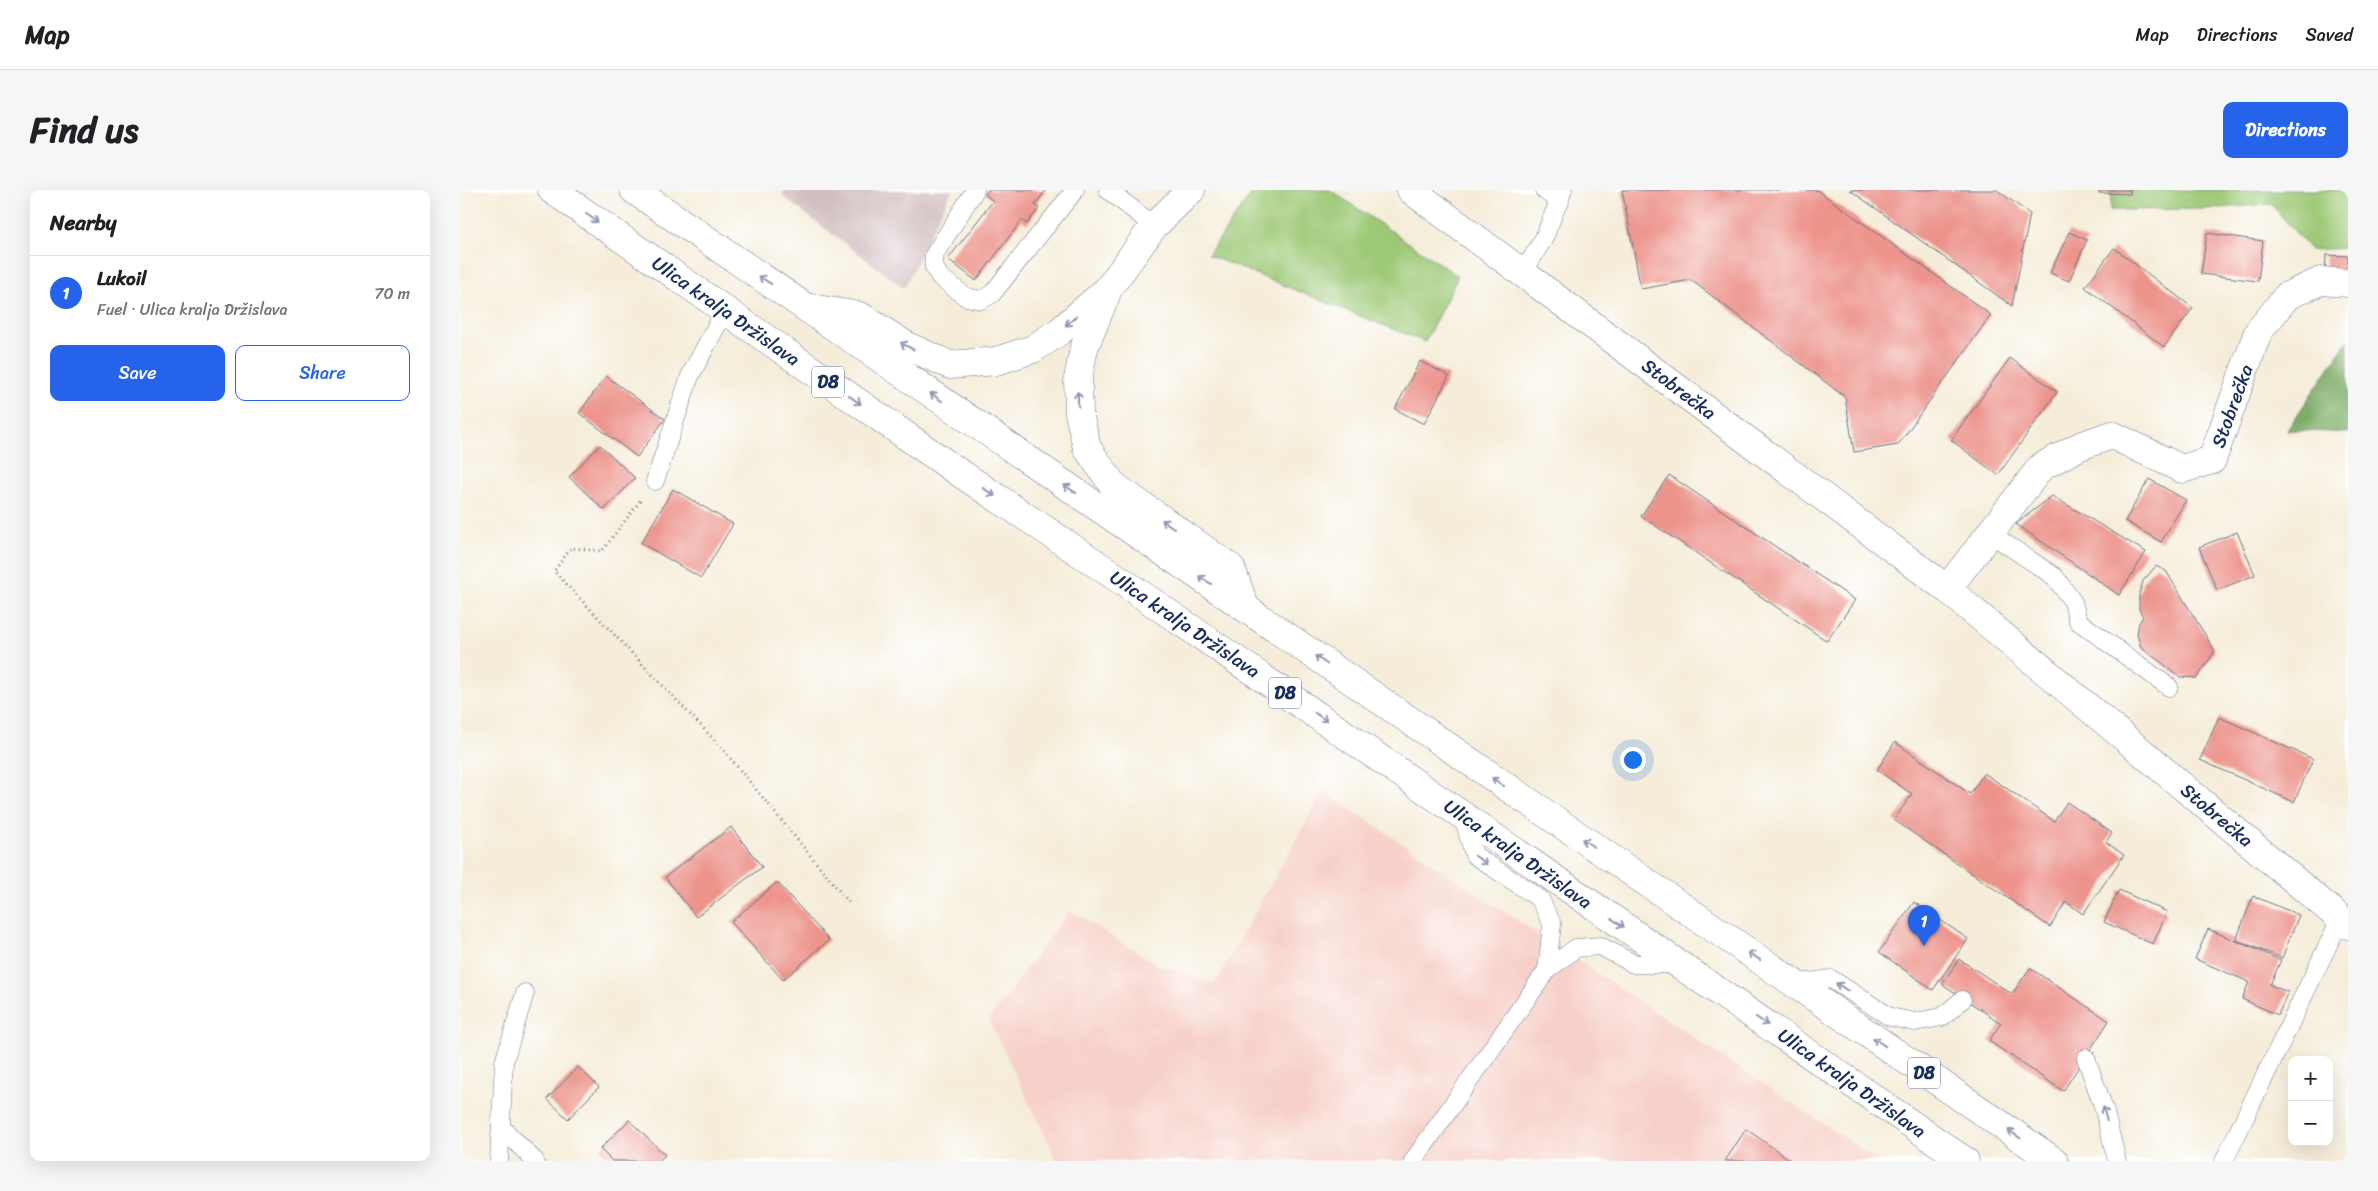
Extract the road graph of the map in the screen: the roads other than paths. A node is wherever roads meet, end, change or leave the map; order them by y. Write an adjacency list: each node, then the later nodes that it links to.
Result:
1 (552, 190): 16 (main road, Ulica kralja Držislava / D8, one-way to 16)
2 (634, 190): 15 (main road, D8, one-way to 2)
3 (975, 190): 4 (lane)
4 (1075, 190)
5 (1108, 190): 11 (lane)
6 (1172, 190): 11 (main road)
7 (1192, 190): 11 (main road)
8 (1411, 190): 12 (main road, Stobrečka)
9 (1544, 190): 10 (lane)
10 (1561, 196): 12 (lane)
11 (1154, 226): 14 (main road)
12 (1523, 273): 19 (main road, Stobrečka)
13 (2348, 283): 18 (main road, Stobrečka)
14 (1108, 288): 15 (main road, one-way to 15); 20 (main road, one-way to 14)
15 (805, 307): 20 (main road, D8, one-way to 15)
16 (725, 310): 17 (lane); 22 (main road, Ulica kralja Držislava / D8, one-way to 22)
17 (655, 480)
18 (1991, 534): 19 (main road, Stobrečka); 21 (lane)
19 (1947, 589): 23 (main road, Stobrečka)
20 (1245, 608): 26 (main road, D8, one-way to 20)
21 (2169, 687)
22 (1463, 816): 24 (main road, Ulica kralja Držislava / D8, one-way to 24); 25 (lane, one-way to 25)
23 (2345, 922): 37 (lane)
24 (1678, 964): 25 (lane); 34 (main road, Ulica kralja Držislava / D8, one-way to 34)
25 (1547, 970): 33 (lane)
26 (1794, 984): 28 (lane, one-way to 26); 35 (main road, D8, one-way to 26)
27 (525, 993): 30 (lane)
28 (1962, 1000)
29 (2086, 1058): 36 (lane, one-way to 29)
30 (501, 1127): 31 (lane); 32 (lane)
31 (499, 1161)
32 (535, 1161)
33 (1413, 1161)
34 (1965, 1161)
35 (2054, 1161)
36 (2117, 1161)
37 (2224, 1161)

